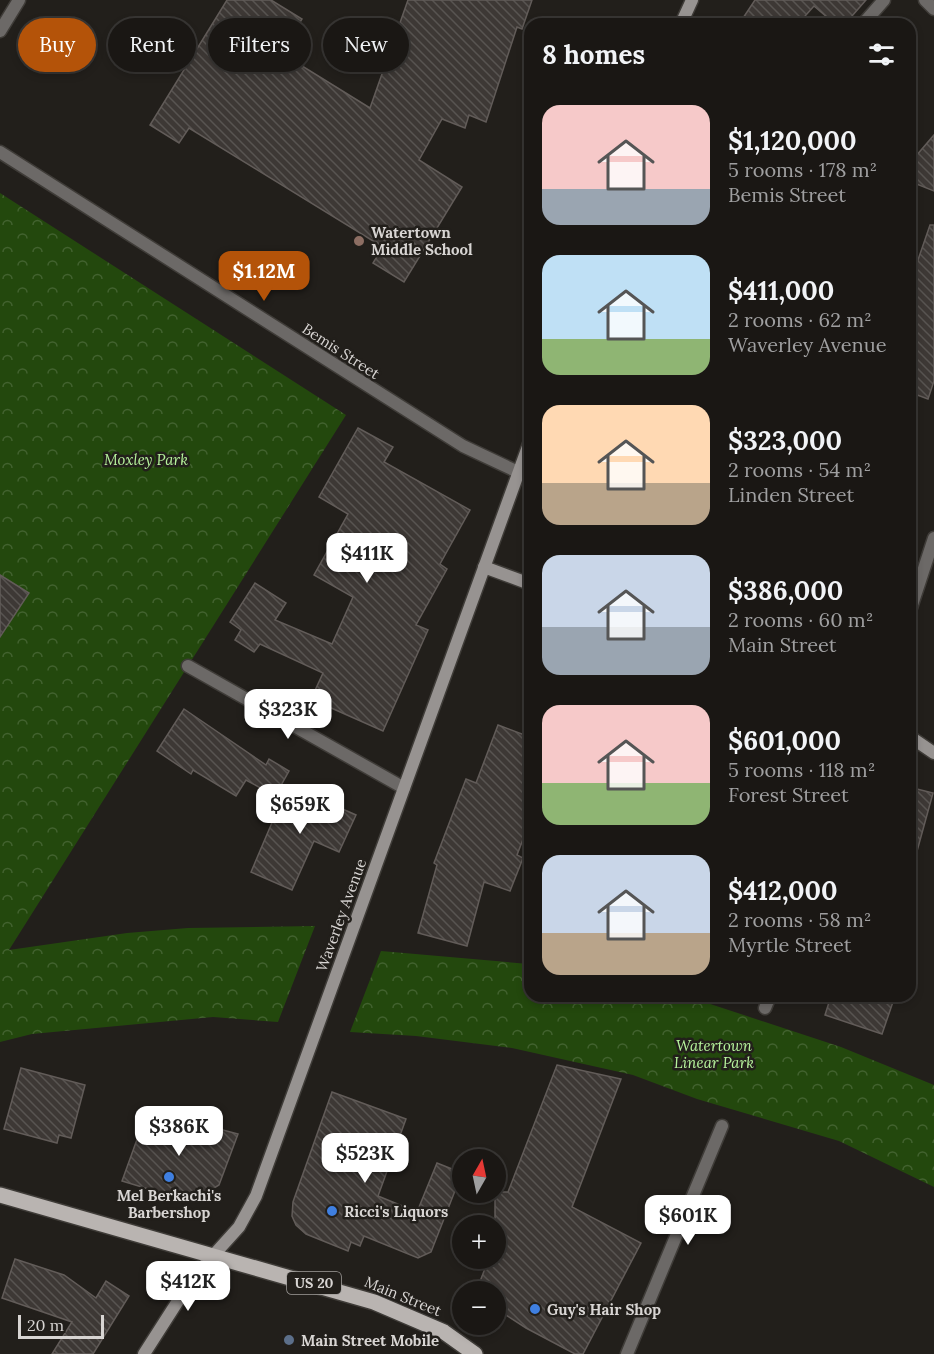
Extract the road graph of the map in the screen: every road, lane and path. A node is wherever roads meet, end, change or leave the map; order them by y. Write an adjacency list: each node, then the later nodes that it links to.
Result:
1 (19, 0): 8 (street)
2 (692, 0): 6 (street)
3 (884, 0): 7 (street)
4 (925, 0): 5 (street)
5 (934, 9)
6 (684, 18)
7 (868, 18)
8 (0, 31)
9 (0, 152): 11 (street, Bemis Street)
10 (524, 456): 11 (street, Waverley Avenue)
11 (518, 472): 13 (street, Waverley Avenue)
12 (934, 538): 15 (street)
13 (484, 567): 14 (street); 19 (street, Waverley Avenue)
14 (524, 582)
15 (916, 593)
16 (188, 666): 19 (street)
17 (916, 741): 18 (street)
18 (934, 753)
19 (404, 788): 22 (street, Waverley Avenue)
20 (722, 1126): 25 (street)
21 (0, 1195): 22 (main road, Main Street / US 20)
22 (213, 1255): 23 (street, Waverley Avenue); 24 (main road, Main Street / US 20)
23 (144, 1354)
24 (476, 1354)
25 (627, 1354)

